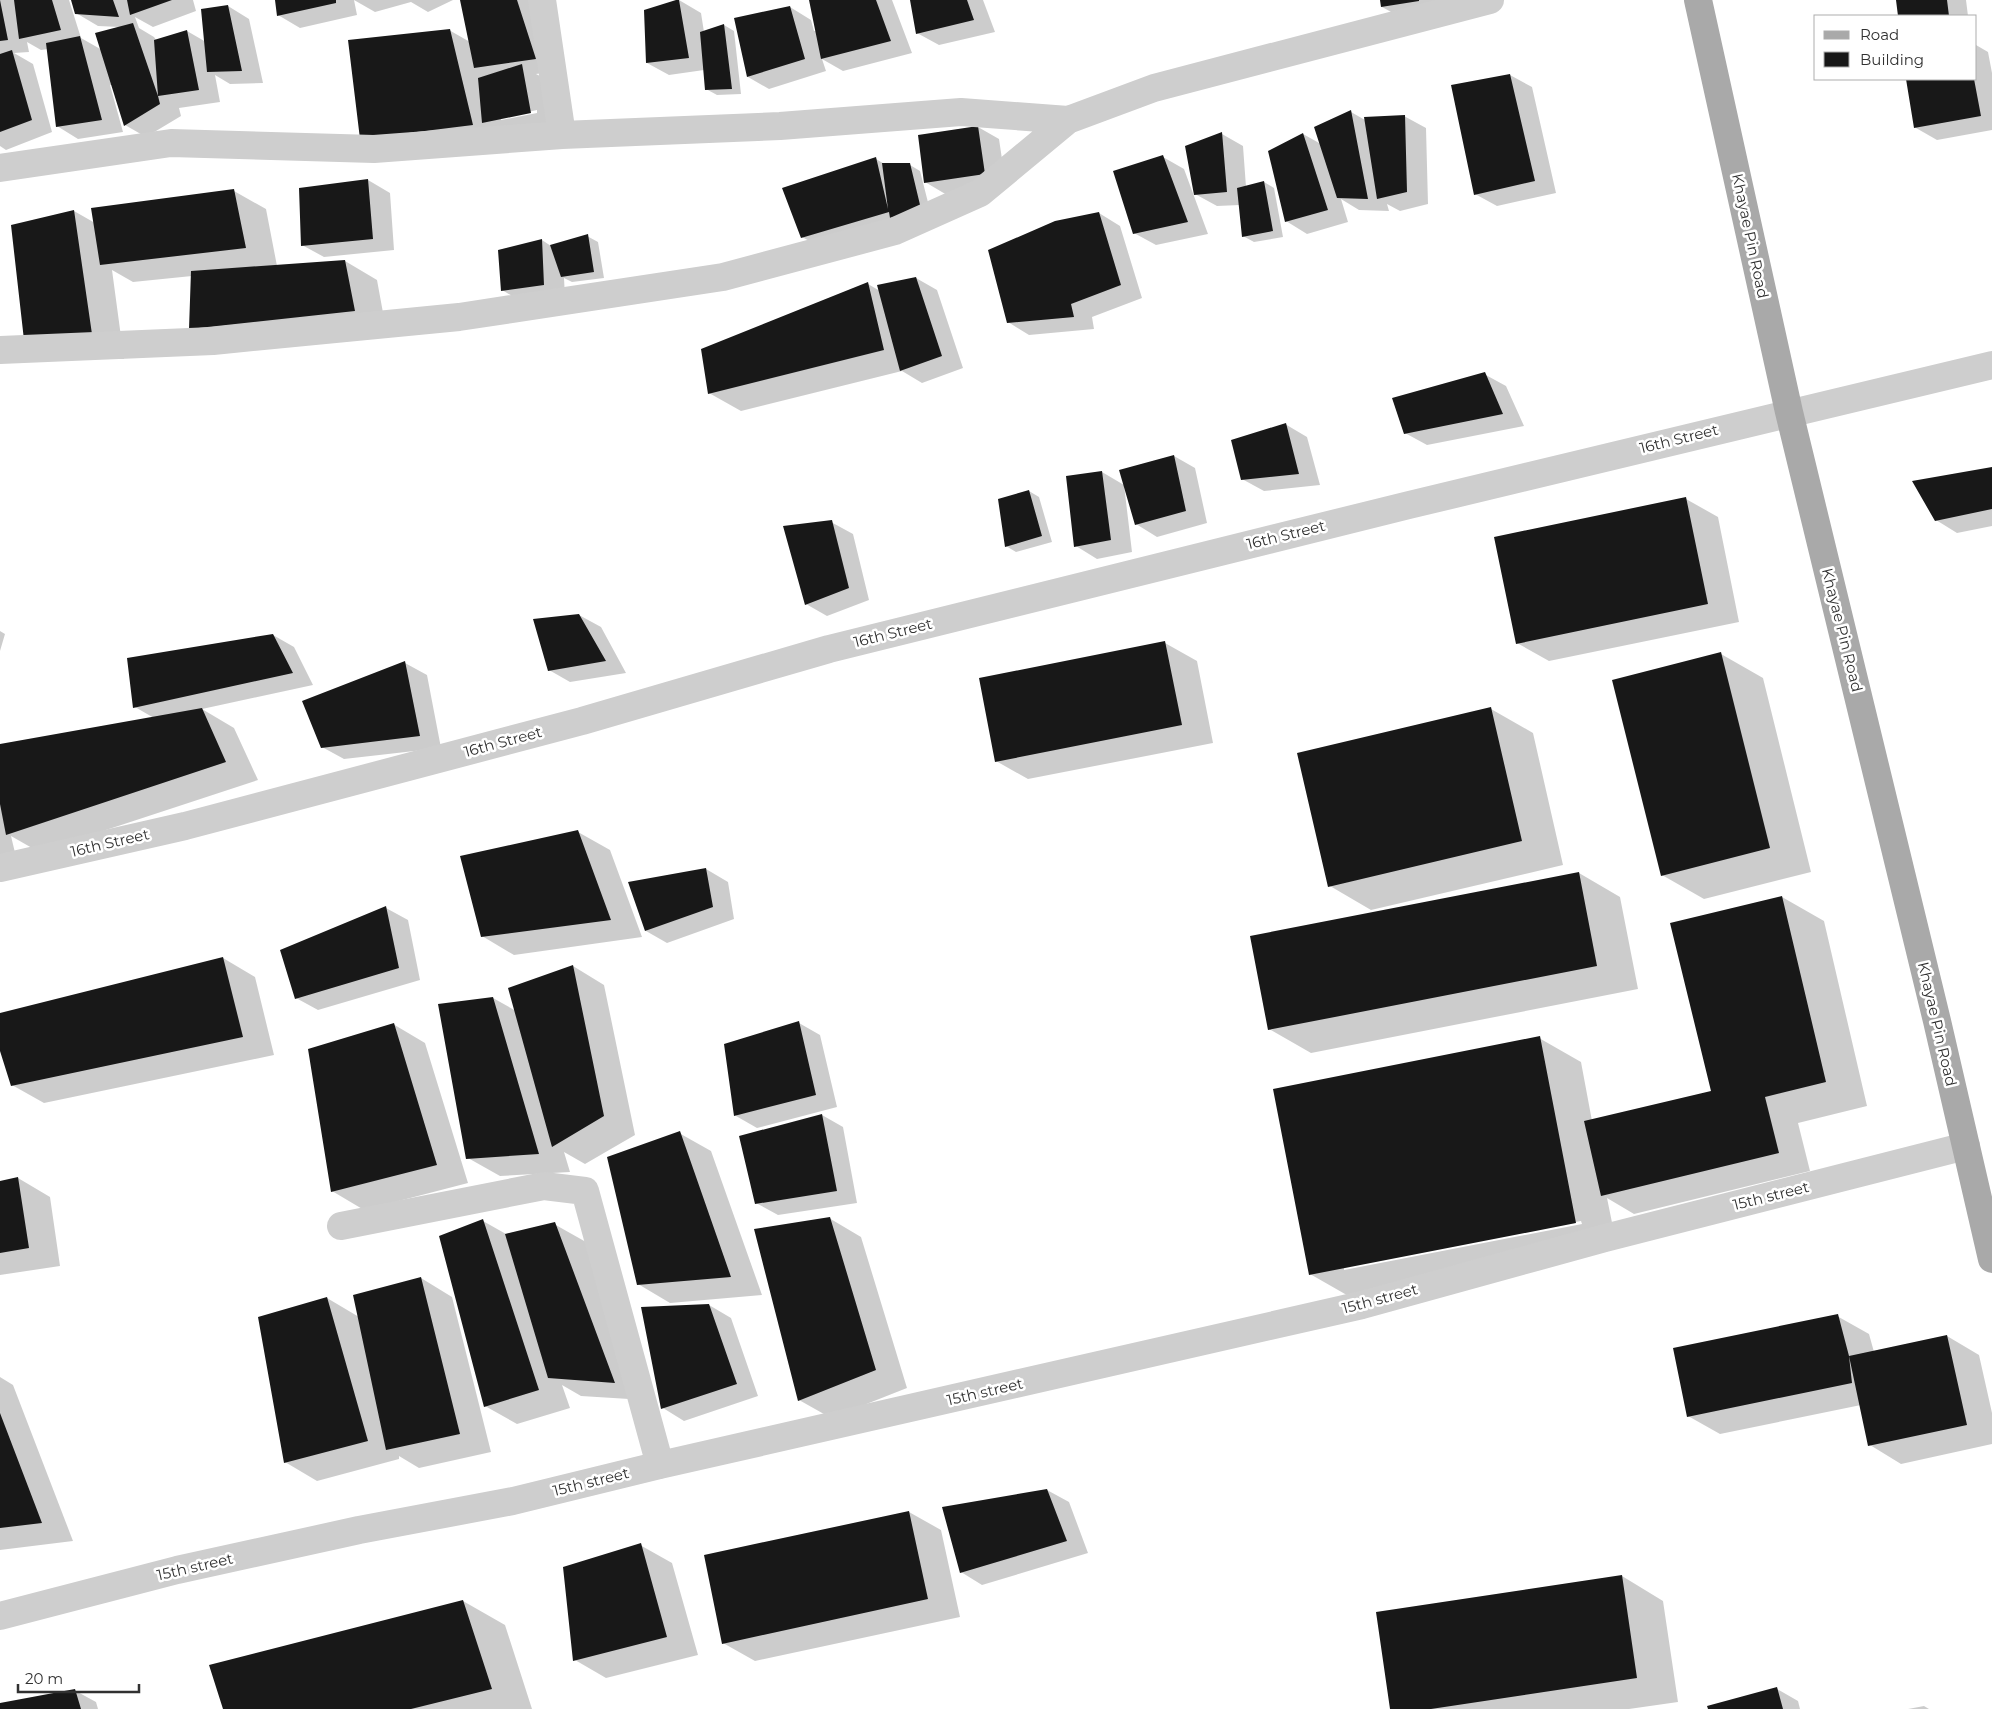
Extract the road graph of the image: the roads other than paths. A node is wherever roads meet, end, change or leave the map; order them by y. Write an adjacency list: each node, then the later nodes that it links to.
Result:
1 (542, 0): 5 (street)
2 (1490, 0): 4 (street)
3 (1698, 0): 9 (main road, Khayae Pin Road)
4 (1068, 120): 5 (street); 7 (street)
5 (562, 135): 6 (street)
6 (0, 168)
7 (0, 350)
8 (1992, 365): 9 (street, 16th Street)
9 (1789, 412): 10 (street, 16th Street); 11 (main road, Khayae Pin Road)
10 (0, 868)
11 (1966, 1146): 13 (main road, Khayae Pin Road); 14 (street, 15th street)
12 (341, 1226): 14 (street)
13 (1992, 1259)
14 (660, 1465): 15 (street, 15th street)
15 (0, 1616)

